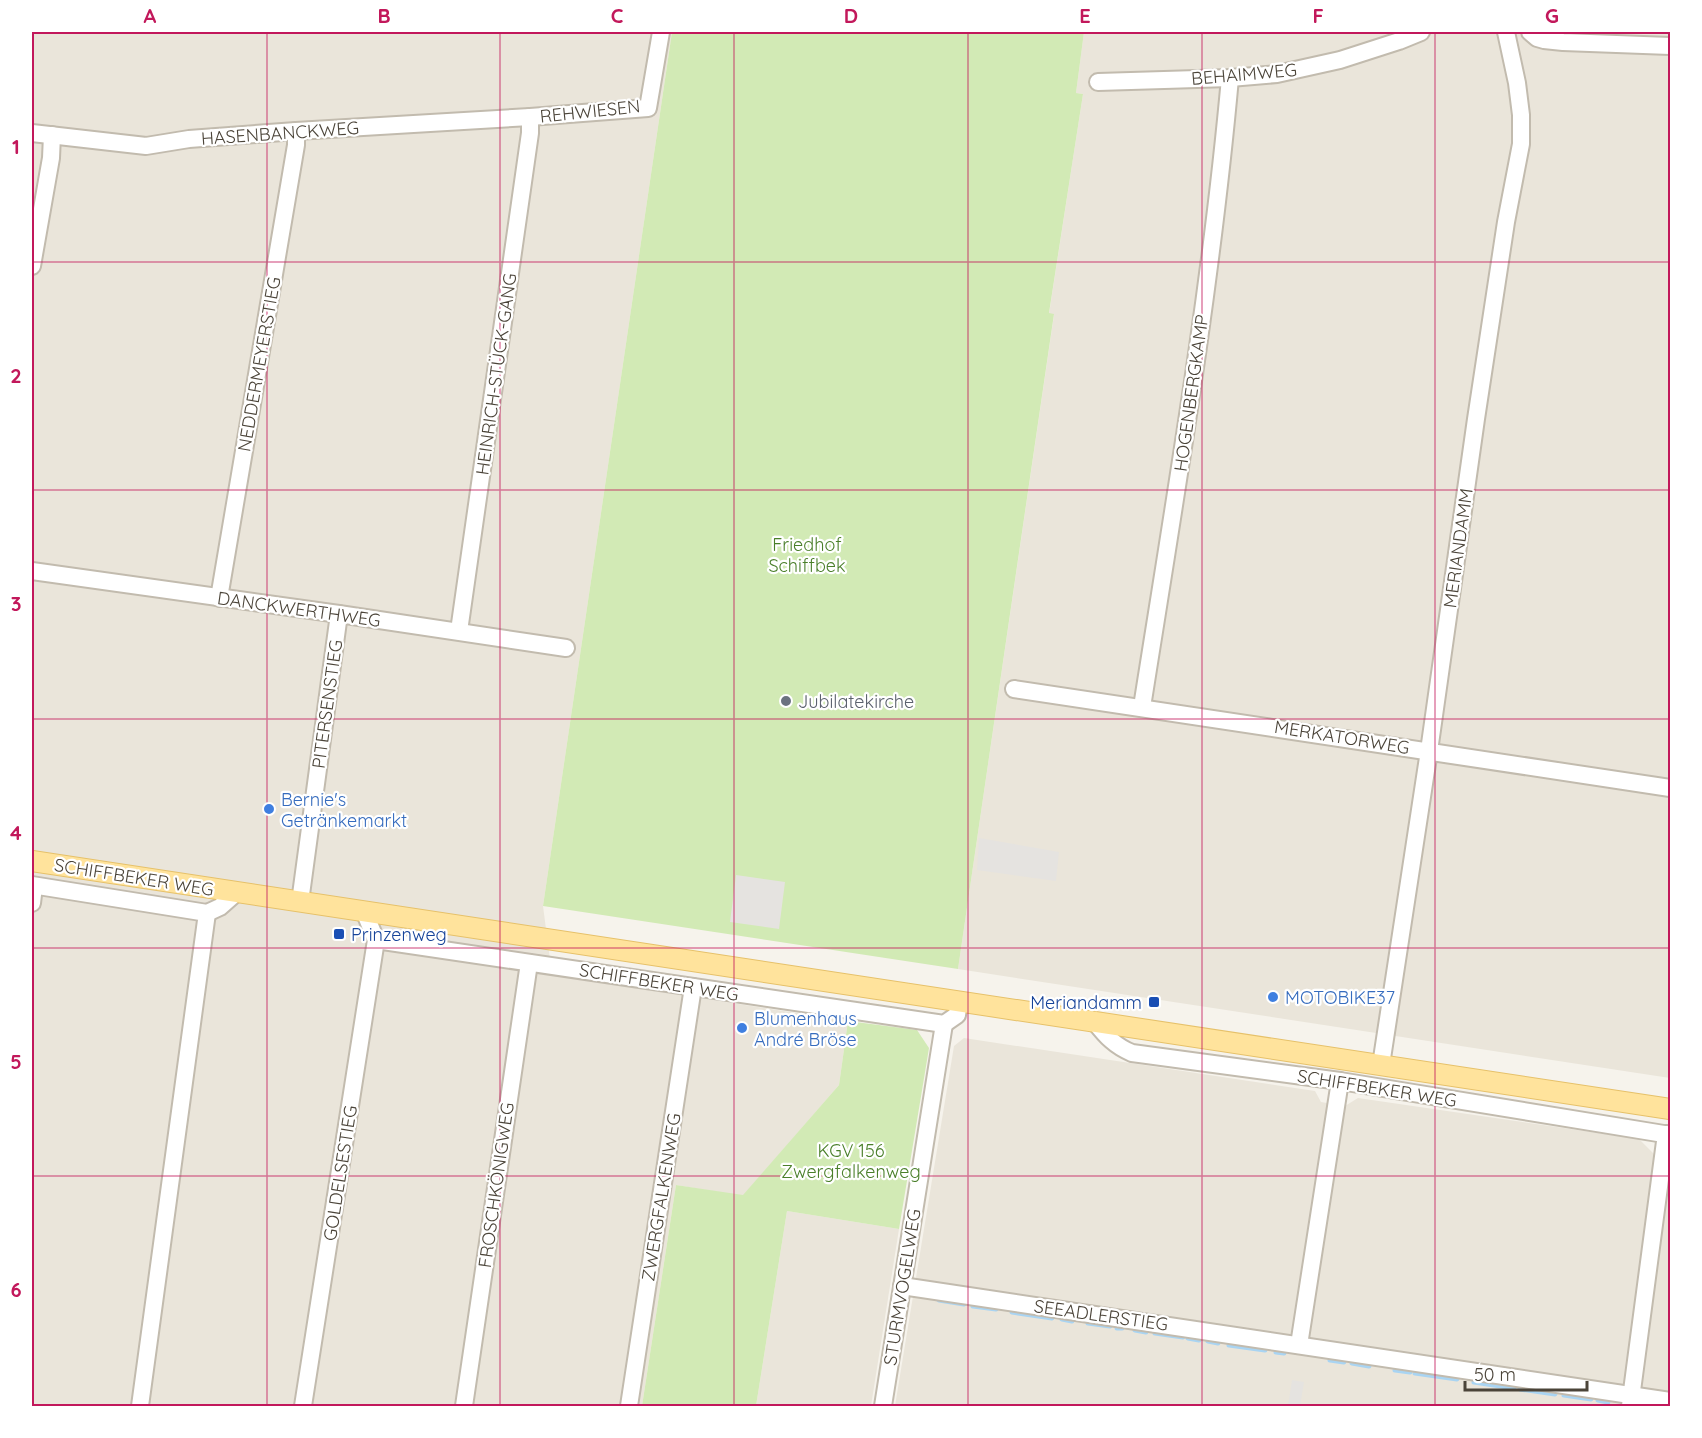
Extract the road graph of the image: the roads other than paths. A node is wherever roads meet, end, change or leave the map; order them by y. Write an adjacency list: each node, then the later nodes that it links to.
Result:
1 (661, 32): 8 (street, REHWIESEN)
2 (1421, 32): 6 (street, BEHAIMWEG)
3 (1506, 32): 20 (street, MERIANDAMM)
4 (1530, 32): 5 (street)
5 (1671, 46)
6 (1230, 78): 7 (street, BEHAIMWEG); 19 (street, HOGENBERGKAMP)
7 (1098, 82)
8 (530, 117): 9 (street, HASENBANCKWEG); 16 (street, HEINRICH-STÜCK-GANG)
9 (296, 131): 11 (street, HASENBANCKWEG); 14 (street, NEDDERMEYERSTIEG)
10 (32, 133): 11 (street, HASENBANCKWEG)
11 (52, 135): 12 (street)
12 (32, 266)
13 (32, 571): 14 (street, DANCKWERTHWEG)
14 (219, 597): 15 (street, DANCKWERTHWEG)
15 (339, 614): 16 (street, DANCKWERTHWEG); 25 (street, PITERSENSTIEG)
16 (459, 631): 17 (street, DANCKWERTHWEG)
17 (566, 648)
18 (1014, 689): 19 (street, MERKATORWEG)
19 (1142, 707): 20 (street, MERKATORWEG)
20 (1430, 750): 21 (street, MERKATORWEG); 35 (street, MERIANDAMM)
21 (1671, 788)
22 (32, 861): 24 (main road, SCHIFFBEKER WEG)
23 (33, 885): 26 (street); 28 (street, SCHIFFBEKER WEG)
24 (237, 892): 25 (main road, SCHIFFBEKER WEG); 28 (street, SCHIFFBEKER WEG)
25 (300, 902): 27 (main road, SCHIFFBEKER WEG)
26 (32, 903)
27 (364, 911): 29 (street); 32 (main road, SCHIFFBEKER WEG)
28 (207, 913): 43 (street)
29 (376, 940): 30 (street, SCHIFFBEKER WEG); 44 (street, GOLDELSESTIEG)
30 (529, 963): 31 (street, SCHIFFBEKER WEG); 45 (street, FROSCHKÖNIGWEG)
31 (693, 987): 34 (street, SCHIFFBEKER WEG); 46 (street, ZWERGFALKENWEG)
32 (959, 1002): 33 (main road, SCHIFFBEKER WEG); 34 (street)
33 (1095, 1022): 35 (main road, SCHIFFBEKER WEG); 36 (street, SCHIFFBEKER WEG)
34 (944, 1024): 39 (street, STURMVOGELWEG)
35 (1381, 1065): 37 (main road, SCHIFFBEKER WEG)
36 (1340, 1081): 38 (street, SCHIFFBEKER WEG); 40 (street)
37 (1671, 1109)
38 (1669, 1135): 41 (street)
39 (902, 1286): 40 (street, SEEADLERSTIEG); 47 (street, STURMVOGELWEG)
40 (1299, 1345): 41 (street, SEEADLERSTIEG)
41 (1631, 1401): 42 (street, SEEADLERSTIEG)
42 (1671, 1401)
43 (140, 1407)
44 (303, 1407)
45 (464, 1407)
46 (629, 1407)
47 (884, 1407)

